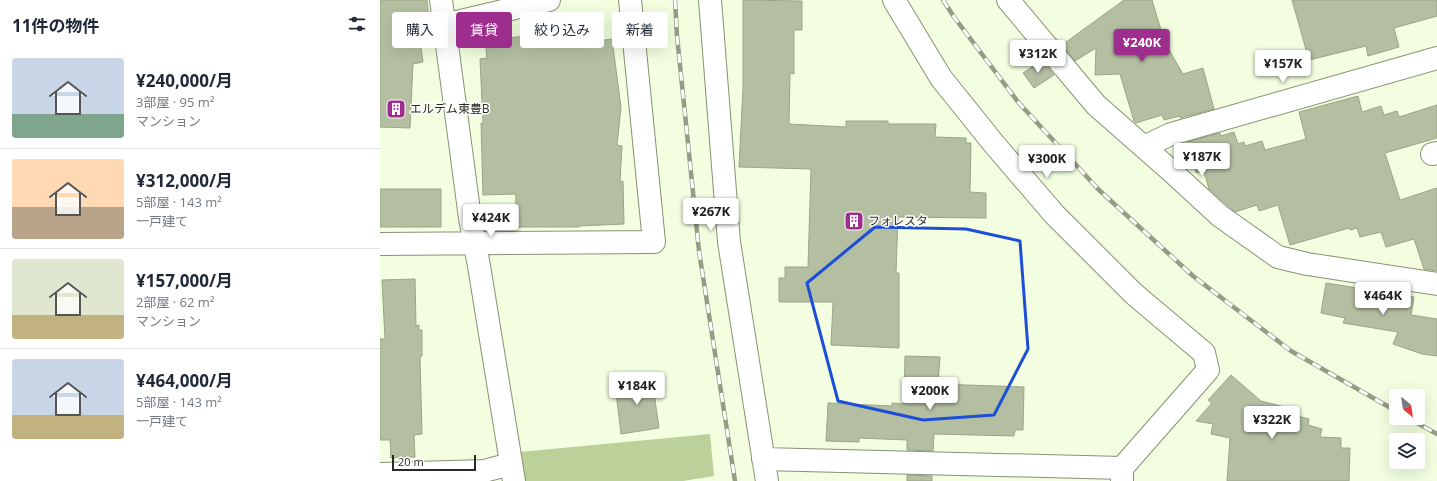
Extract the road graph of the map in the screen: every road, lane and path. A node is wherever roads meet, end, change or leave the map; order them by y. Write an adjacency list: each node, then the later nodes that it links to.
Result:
1 (441, 0): 7 (street)
2 (549, 0): 8 (street)
3 (630, 0): 12 (street)
4 (710, 0): 15 (street)
5 (894, 0): 18 (street)
6 (1008, 0): 11 (street)
7 (442, 12)
8 (448, 24)
9 (447, 48): 12 (street)
10 (1437, 58): 11 (street)
11 (1144, 147): 14 (street)
12 (474, 243): 13 (street); 16 (street)
13 (380, 244)
14 (1437, 284)
15 (763, 459): 18 (street); 19 (street)
16 (512, 473): 17 (street)
17 (380, 474)
18 (1122, 474)
19 (767, 481)

